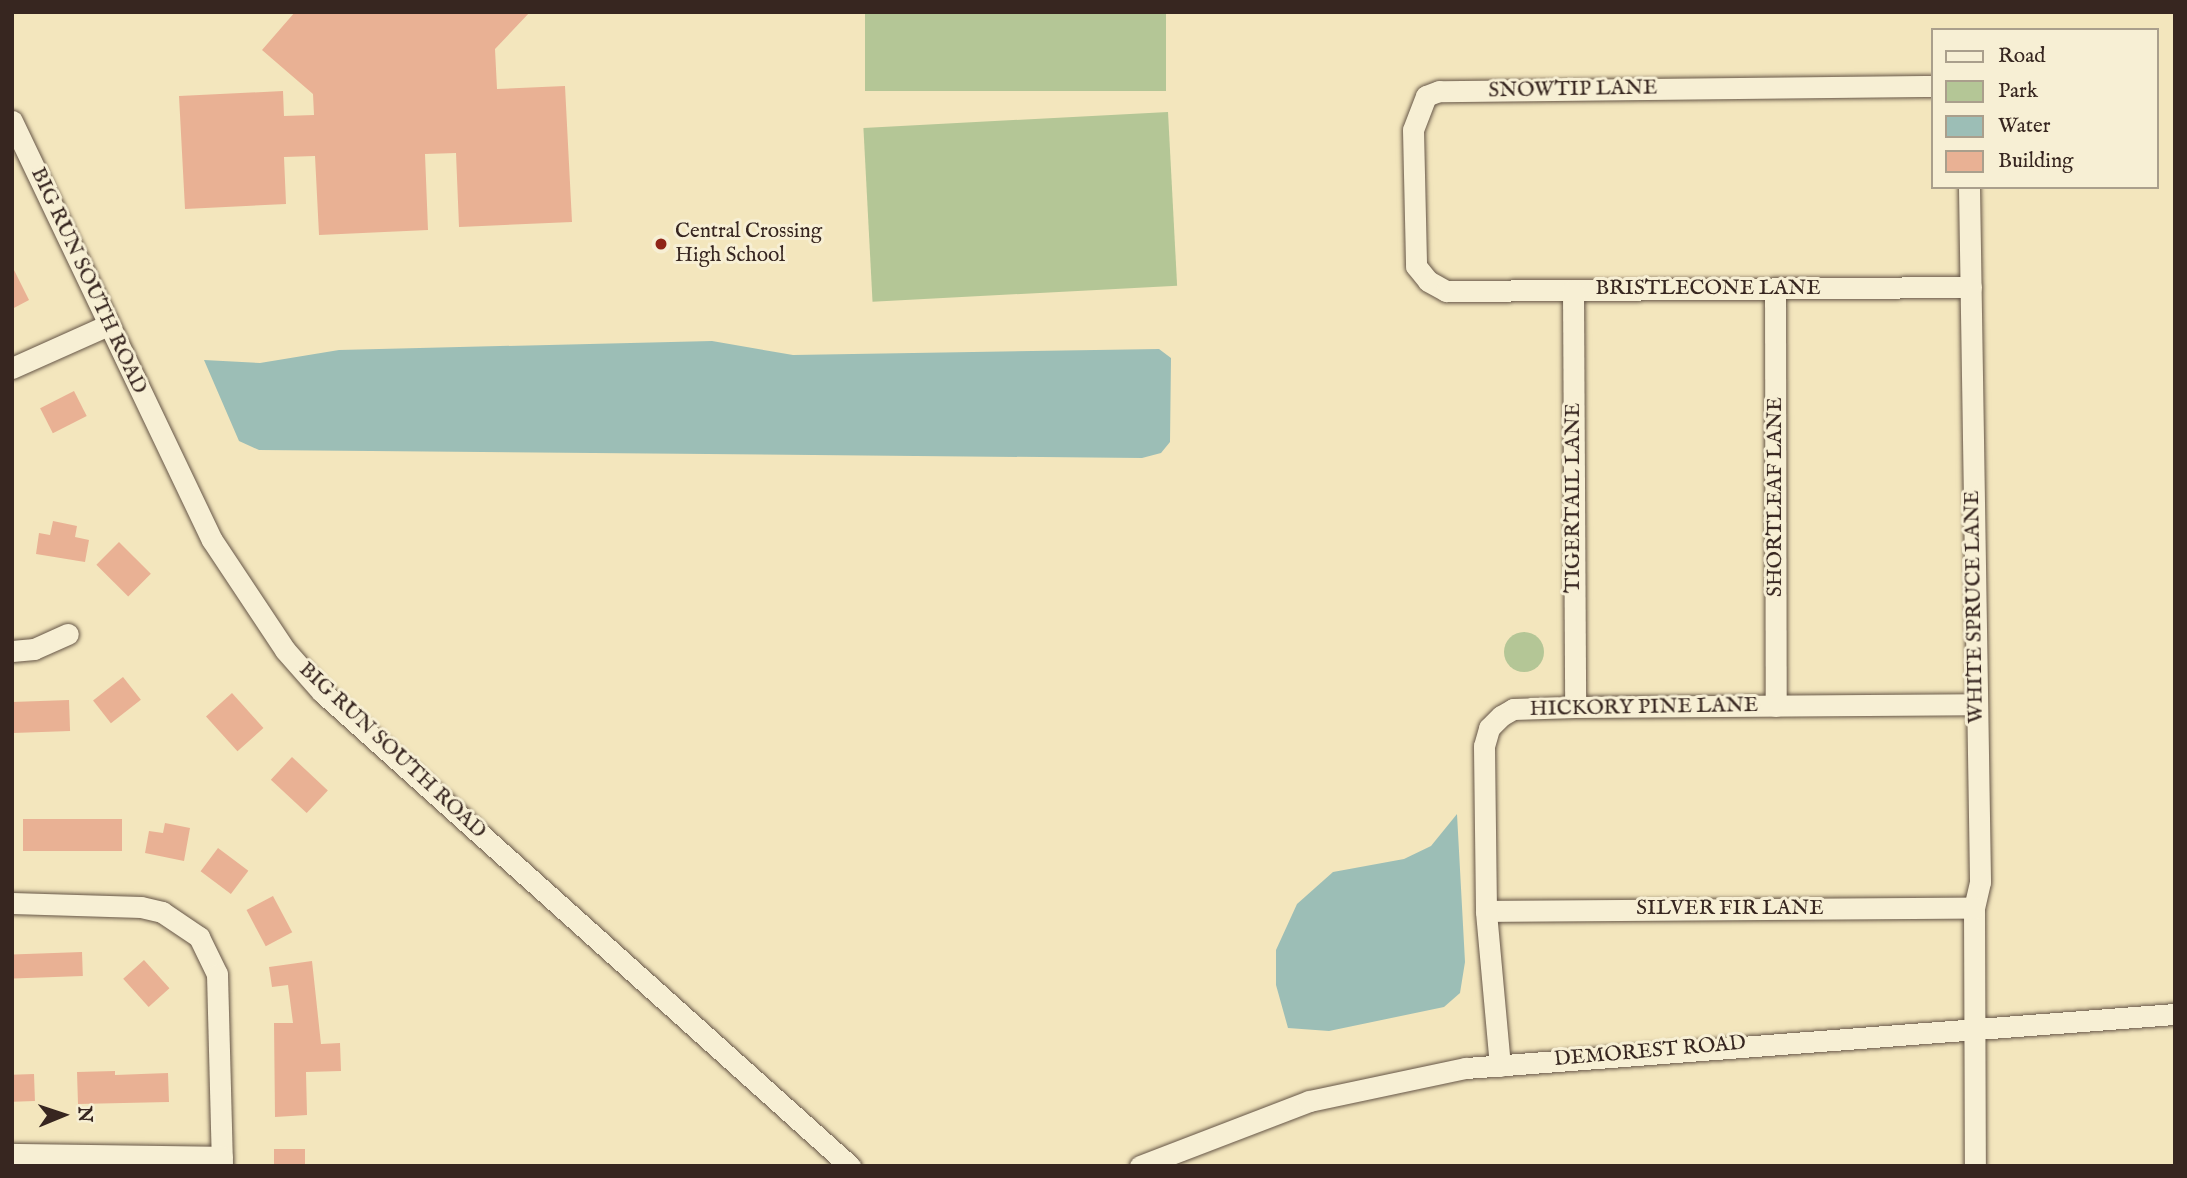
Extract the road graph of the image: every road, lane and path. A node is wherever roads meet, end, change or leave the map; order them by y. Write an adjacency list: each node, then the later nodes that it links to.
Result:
1 (1932, 86): 7 (street, SNOWTIP LANE)
2 (12, 121): 8 (street, BIG RUN SOUTH ROAD)
3 (1969, 189): 4 (street, WHITE SPRUCE LANE)
4 (1971, 287): 5 (street, BRISTLECONE LANE); 12 (street, WHITE SPRUCE LANE)
5 (1776, 288): 6 (street, BRISTLECONE LANE); 13 (street, SHORTLEAF LANE)
6 (1573, 290): 7 (street, BRISTLECONE LANE); 14 (street, TIGERTAIL LANE)
7 (1446, 291)
8 (108, 325): 9 (street); 23 (street, BIG RUN SOUTH ROAD)
9 (12, 368)
10 (68, 634): 11 (street)
11 (12, 651)
12 (1976, 704): 13 (street, HICKORY PINE LANE); 16 (street, WHITE SPRUCE LANE)
13 (1776, 706): 14 (street, HICKORY PINE LANE)
14 (1575, 707): 17 (street, HICKORY PINE LANE)
15 (12, 903): 22 (street)
16 (1974, 908): 17 (street, SILVER FIR LANE); 19 (street, WHITE SPRUCE LANE)
17 (1486, 911): 20 (street, HICKORY PINE LANE)
18 (2175, 1014): 19 (street, DEMOREST ROAD)
19 (1974, 1026): 20 (street, DEMOREST ROAD); 25 (street, WHITE SPRUCE LANE)
20 (1500, 1066): 24 (street, DEMOREST ROAD)
21 (12, 1154): 22 (street)
22 (222, 1161)
23 (850, 1166)
24 (1140, 1166)
25 (1975, 1166)

